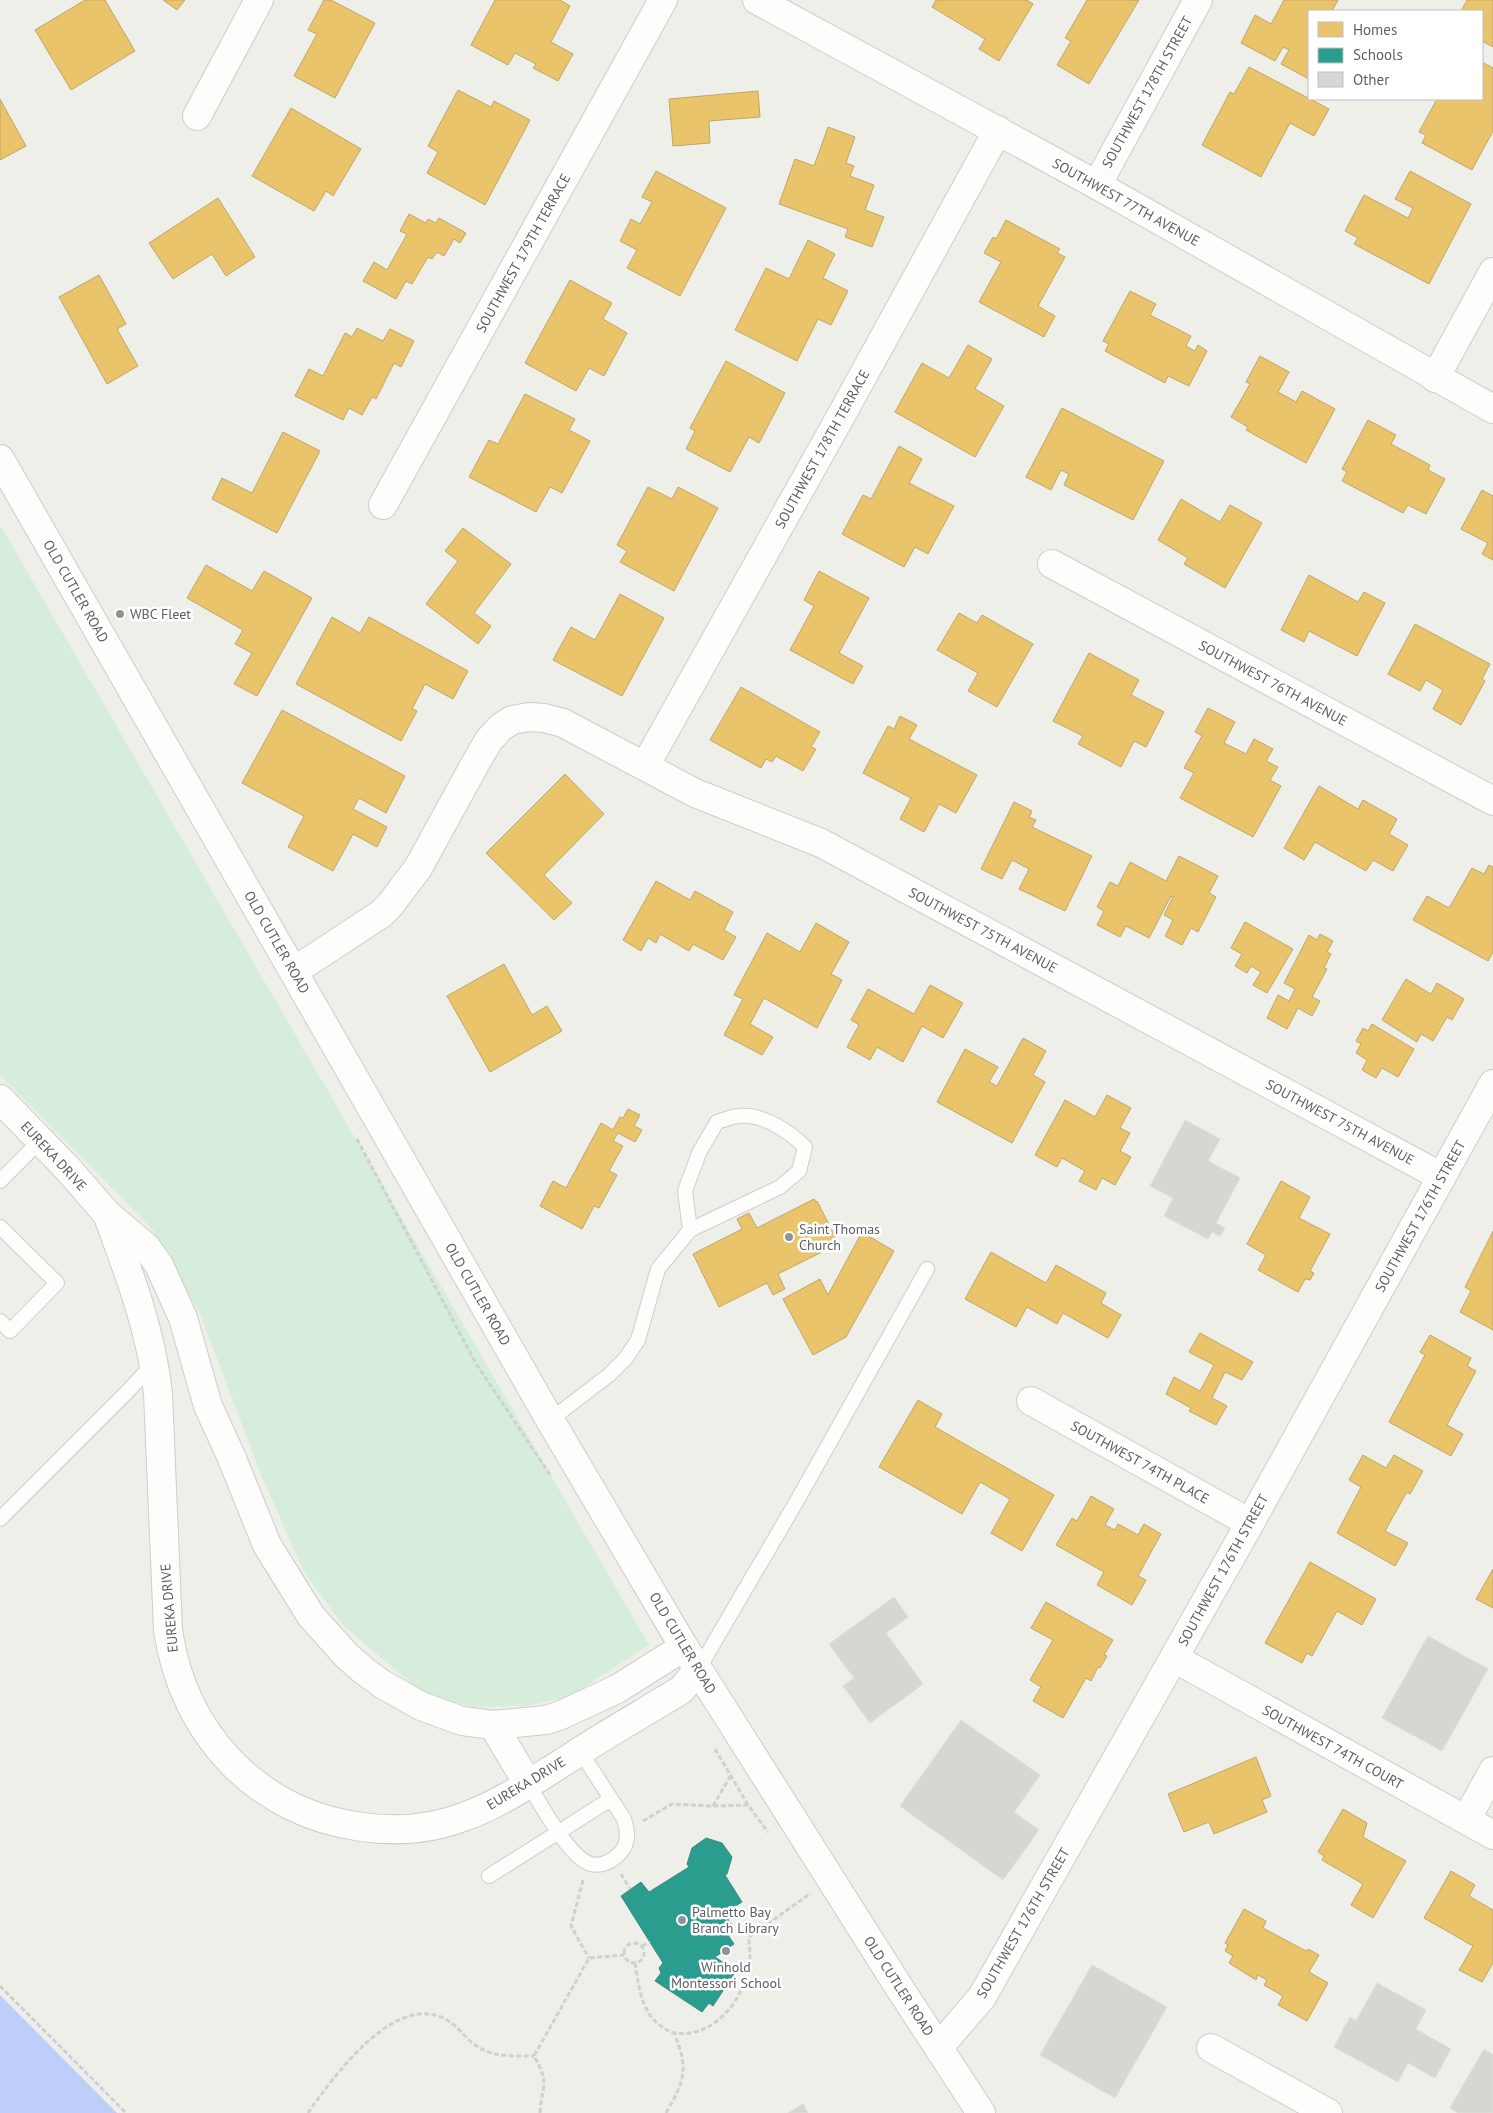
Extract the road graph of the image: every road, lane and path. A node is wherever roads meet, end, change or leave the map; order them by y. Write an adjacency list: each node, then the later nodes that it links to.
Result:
1 (259, 0): 5 (street)
2 (663, 0): 12 (street, SOUTHWEST 179TH TERRACE)
3 (757, 0): 6 (street, SOUTHWEST 77TH AVENUE)
4 (1198, 0): 7 (street, SOUTHWEST 178TH STREET)
5 (197, 116)
6 (998, 130): 7 (street, SOUTHWEST 77TH AVENUE); 14 (street, SOUTHWEST 178TH TERRACE)
7 (1097, 184): 9 (street, SOUTHWEST 77TH AVENUE)
8 (1493, 272): 9 (street)
9 (1435, 378): 10 (street, SOUTHWEST 77TH AVENUE)
10 (1493, 409)
11 (0, 459): 16 (street, OLD CUTLER ROAD)
12 (383, 505)
13 (1052, 564): 15 (street, SOUTHWEST 76TH AVENUE)
14 (644, 766): 16 (street, SOUTHWEST 75TH AVENUE); 20 (street, SOUTHWEST 75TH AVENUE)
15 (1493, 801)
16 (294, 971): 30 (street, OLD CUTLER ROAD)
17 (1493, 1084): 20 (street, SOUTHWEST 176TH STREET)
18 (0, 1100): 19 (street, EUREKA DRIVE)
19 (41, 1140): 21 (lane); 22 (street, EUREKA DRIVE)
20 (1442, 1177): 32 (street, SOUTHWEST 176TH STREET)
21 (0, 1182)
22 (107, 1214): 27 (street, EUREKA DRIVE); 28 (street, EUREKA DRIVE)
23 (0, 1227): 26 (lane)
24 (690, 1230): 24 (lane); 30 (lane)
25 (927, 1270): 33 (lane)
26 (0, 1321)
27 (192, 1345): 28 (street); 36 (street, EUREKA DRIVE)
28 (154, 1362): 31 (lane); 40 (street, EUREKA DRIVE)
29 (1031, 1401): 32 (street, SOUTHWEST 74TH PLACE)
30 (550, 1420): 33 (street, OLD CUTLER ROAD)
31 (3, 1510)
32 (1250, 1523): 34 (street, SOUTHWEST 176TH STREET)
33 (691, 1658): 35 (street, EUREKA DRIVE); 37 (street, EUREKA DRIVE); 56 (street, OLD CUTLER ROAD)
34 (1174, 1658): 43 (street, SOUTHWEST 74TH COURT); 56 (street, SOUTHWEST 176TH STREET)
35 (559, 1716): 36 (street, EUREKA DRIVE); 37 (street)
36 (494, 1725): 40 (street)
37 (580, 1751): 40 (street, EUREKA DRIVE); 41 (lane)
38 (1493, 1771): 43 (street)
39 (731, 1776): 42 (path)
40 (528, 1784): 44 (lane)
41 (611, 1799): 44 (lane); 44 (lane)
42 (713, 1806)
43 (1466, 1820): 45 (street, SOUTHWEST 74TH COURT)
44 (558, 1831): 47 (lane)
45 (1493, 1835)
46 (621, 1874): 48 (path)
47 (489, 1876)
48 (630, 1889)
49 (811, 1892): 55 (path)
50 (650, 1942): 51 (path)
51 (642, 1946): 52 (path); 53 (path)
52 (624, 1955): 53 (path); 58 (path)
53 (636, 1963): 55 (path)
54 (0, 1986): 59 (path)
55 (674, 2033): 62 (path)
56 (939, 2048): 63 (street, OLD CUTLER ROAD)
57 (1211, 2048): 64 (street)
58 (534, 2056): 60 (path); 61 (path)
59 (126, 2113)
60 (308, 2113)
61 (540, 2113)
62 (666, 2113)
63 (982, 2113)
64 (1328, 2113)

